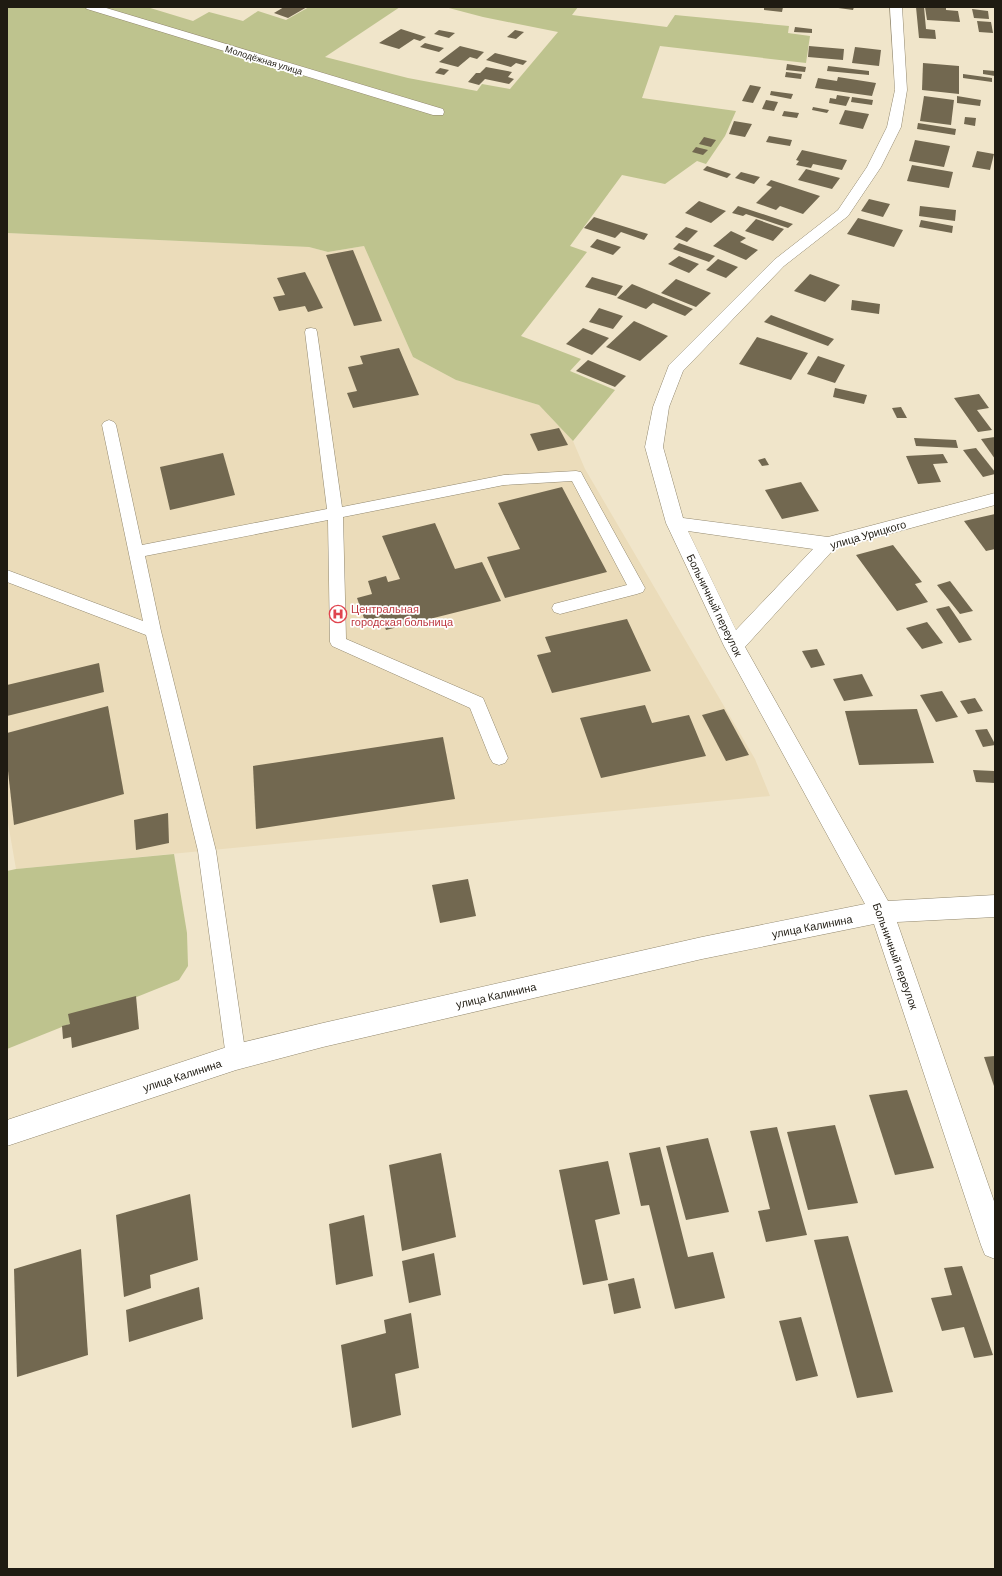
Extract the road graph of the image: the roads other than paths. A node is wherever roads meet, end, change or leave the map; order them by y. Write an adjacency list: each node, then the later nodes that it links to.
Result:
1 (91, 7): 3 (street, Молодёжная улица)
2 (896, 7): 8 (street, Больничный переулок)
3 (438, 112)
4 (311, 332): 7 (lane)
5 (109, 425): 10 (lane)
6 (995, 499): 9 (street, улица Урицкого)
7 (335, 513): 10 (lane); 12 (lane); 15 (lane)
8 (675, 523): 9 (street); 14 (street, Больничный переулок)
9 (828, 544): 14 (street, улица Урицкого)
10 (136, 552): 13 (lane)
11 (7, 576): 13 (lane)
12 (560, 608)
13 (153, 631): 18 (lane)
14 (734, 646): 17 (street, Больничный переулок)
15 (499, 758)
16 (995, 906): 17 (street, улица Калинина)
17 (882, 912): 18 (street, улица Калинина); 20 (street, Больничный переулок)
18 (236, 1057): 19 (street, улица Калинина)
19 (7, 1133)
20 (995, 1245)

